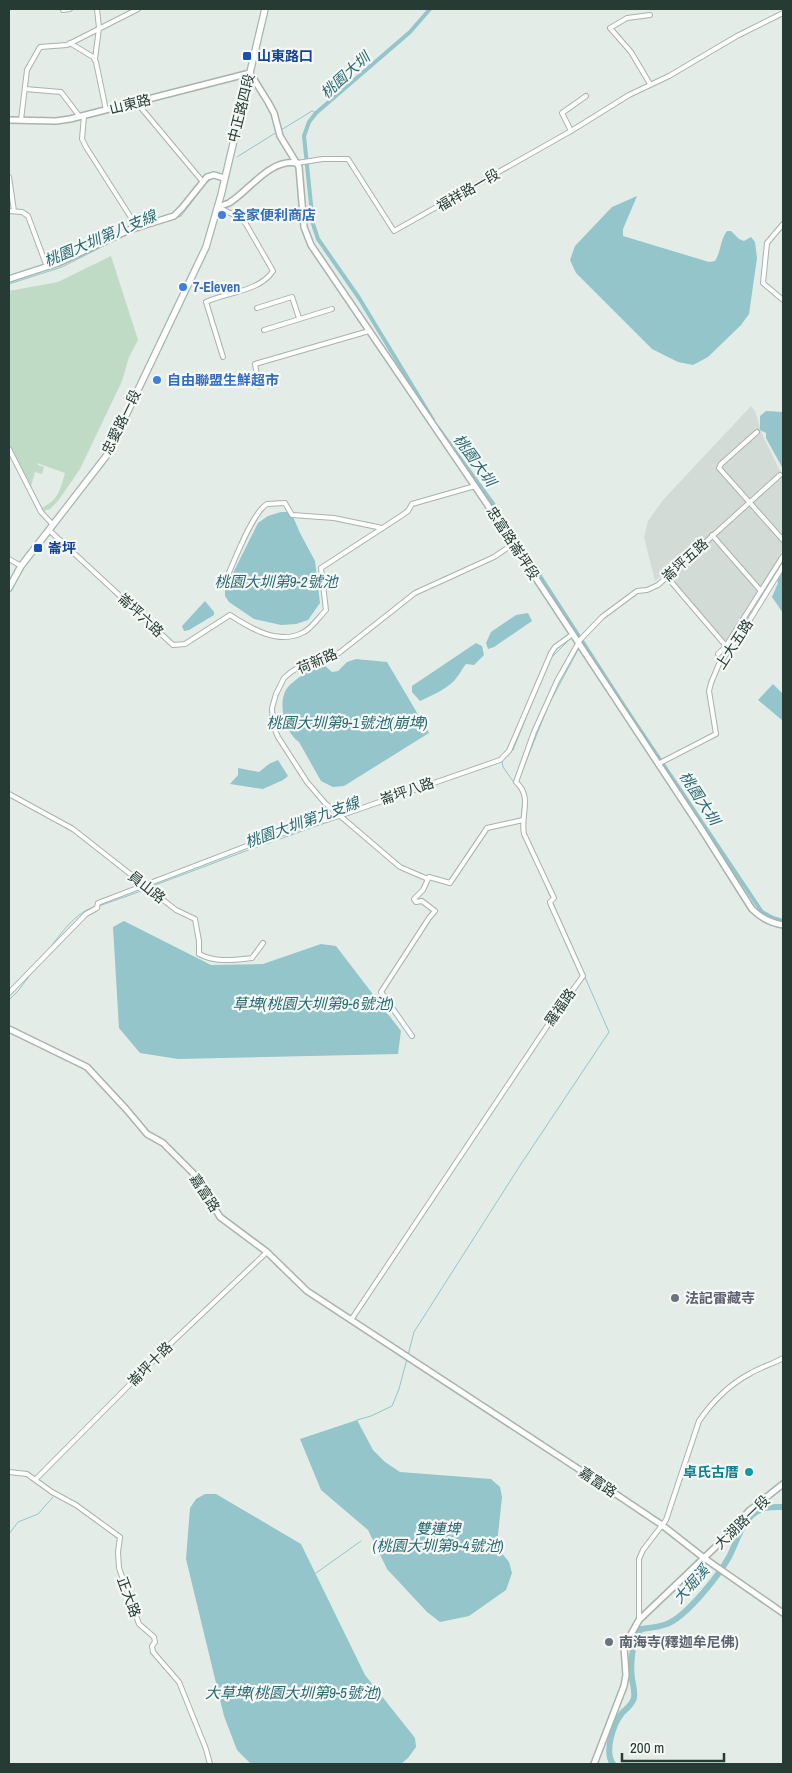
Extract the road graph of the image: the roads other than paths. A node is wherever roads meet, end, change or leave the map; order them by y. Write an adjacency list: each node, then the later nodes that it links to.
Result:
1 (70, 9): 5 (street)
2 (97, 9): 8 (street)
3 (138, 9): 8 (street)
4 (264, 9): 11 (main road, 中正路四段)
5 (63, 10)
6 (783, 13): 12 (street, 福祥路一段)
7 (650, 15): 12 (street)
8 (99, 28): 9 (street); 10 (street)
9 (70, 43): 10 (street); 13 (street)
10 (95, 60): 16 (street)
11 (250, 73): 15 (street, 山東路); 22 (street); 25 (main road, 中正路四段)
12 (650, 84): 20 (street, 福祥路一段)
13 (25, 89): 17 (street); 19 (street)
14 (586, 96): 20 (street)
15 (137, 103): 16 (street, 山東路); 26 (street)
16 (106, 110): 17 (street, 山東路)
17 (82, 116): 19 (street, 山東路); 30 (street)
18 (9, 120): 19 (street, 山東路)
19 (21, 120)
20 (571, 131): 21 (street, 福祥路一段)
21 (311, 162): 22 (street); 23 (street)
22 (299, 163): 27 (street); 38 (street, 忠富路崙坪段)
23 (312, 169)
24 (9, 177): 28 (street)
25 (224, 178): 26 (street); 27 (main road, 中正路四段)
26 (203, 182): 30 (street)
27 (218, 207): 39 (street); 46 (main road, 忠愛路一段)
28 (11, 211): 31 (street)
29 (783, 224): 33 (street)
30 (137, 227): 31 (street)
31 (47, 267): 32 (street)
32 (9, 280)
33 (783, 300)
34 (257, 308): 36 (street)
35 (332, 309): 36 (street)
36 (299, 318): 37 (street)
37 (264, 330)
38 (369, 331): 40 (street); 44 (street, 忠富路崙坪段)
39 (223, 357)
40 (259, 386)
41 (757, 432): 45 (street)
42 (9, 449): 46 (street)
43 (780, 475): 45 (street, 崙坪五路)
44 (475, 486): 47 (street, 崙坪六路); 50 (street, 忠富路崙坪段)
45 (750, 501): 48 (street, 崙坪五路); 49 (street)
46 (51, 527): 47 (street, 崙坪六路); 53 (main road, 忠愛路一段)
47 (382, 528): 55 (street)
48 (712, 535): 56 (street, 崙坪五路); 58 (street)
49 (783, 540)
50 (513, 544): 59 (street, 忠富路崙坪段); 65 (street, 荷新路)
51 (783, 556): 58 (street)
52 (9, 559): 53 (street)
53 (21, 566): 57 (main road, 忠愛路一段)
54 (783, 566): 63 (street, 上大五路)
55 (228, 574)
56 (667, 577): 60 (street, 崙坪五路); 61 (street)
57 (9, 588)
58 (761, 591): 61 (street)
59 (573, 634): 60 (street, 忠富路崙坪段); 65 (street, 崙坪八路)
60 (580, 641): 63 (street, 忠富路崙坪段); 66 (street, 羅福路)
61 (726, 646): 62 (street)
62 (718, 654)
63 (658, 764): 69 (street, 忠富路崙坪段)
64 (9, 794): 68 (street, 員山路)
65 (339, 816): 67 (street, 荷新路); 68 (street, 崙坪八路)
66 (523, 820): 67 (street, 荷新路); 75 (street, 羅福路)
67 (428, 879): 73 (street)
68 (146, 885): 70 (street, 員山路); 71 (street, 崙坪八路)
69 (783, 925)
70 (263, 943)
71 (9, 993)
72 (9, 1029): 74 (street, 嘉富路)
73 (412, 1036)
74 (267, 1252): 75 (street, 嘉富路); 78 (street, 崙坪十路)
75 (350, 1320): 80 (street, 嘉富路)
76 (783, 1358): 80 (street)
77 (9, 1472): 78 (street, 正大路)
78 (36, 1479): 84 (street, 正大路)
79 (783, 1484): 81 (street, 大湖路一段)
80 (662, 1525): 81 (street, 嘉富路); 83 (street)
81 (704, 1558): 82 (street, 嘉富路); 83 (street, 大湖路一段)
82 (783, 1613)
83 (639, 1620): 85 (street, 大湖路一段)
84 (210, 1764)
85 (594, 1764)

